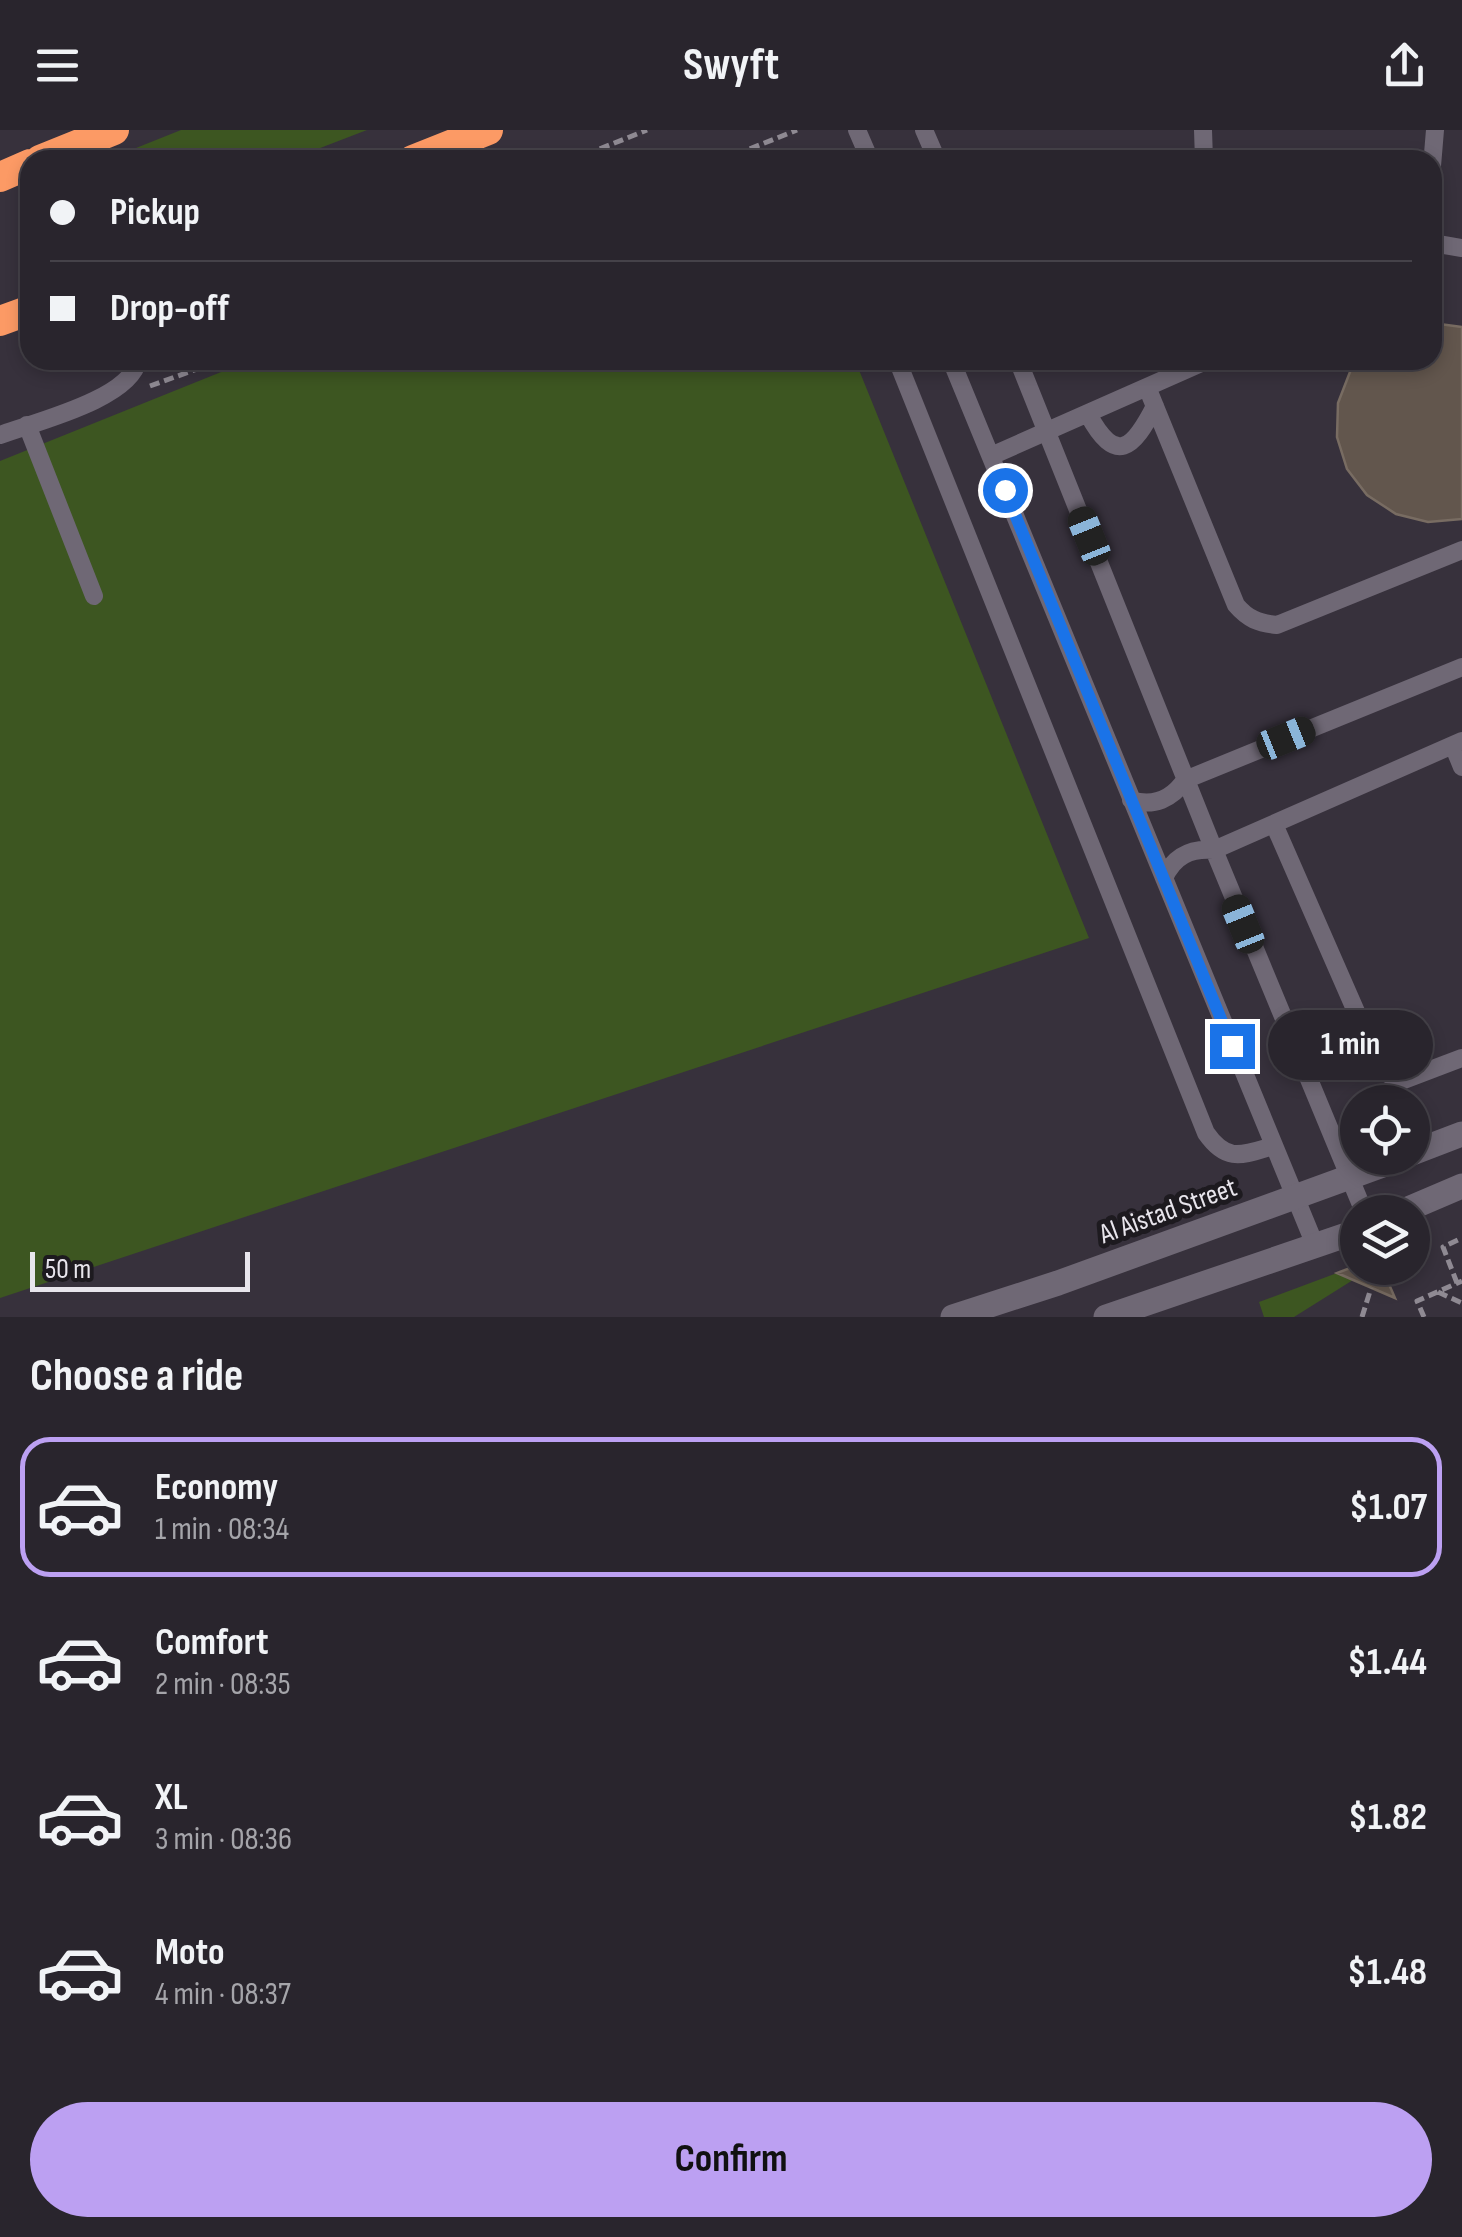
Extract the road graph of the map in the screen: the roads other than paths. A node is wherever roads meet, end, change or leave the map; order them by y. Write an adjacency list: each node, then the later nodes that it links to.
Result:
1 (114, 130): 3 (highway)
2 (488, 130): 4 (highway)
3 (65, 150)
4 (438, 150)
5 (133, 370): 13 (lane)
6 (901, 370): 29 (lane)
7 (955, 370): 16 (lane)
8 (1022, 370): 14 (lane)
9 (1186, 370): 10 (lane)
10 (1148, 387): 11 (lane); 12 (lane)
11 (1155, 406): 12 (lane); 17 (lane)
12 (1088, 414): 14 (lane)
13 (26, 425): 15 (lane); 18 (lane)
14 (1048, 432): 16 (lane); 22 (lane)
15 (0, 435)
16 (990, 456): 23 (lane)
17 (1462, 550)
18 (94, 596)
19 (1462, 667): 22 (lane)
20 (1457, 743): 21 (lane); 24 (lane)
21 (1462, 767)
22 (1186, 780): 23 (lane); 25 (lane)
23 (1131, 800): 26 (lane)
24 (1274, 824): 25 (lane); 27 (lane)
25 (1214, 850): 26 (lane); 32 (lane)
26 (1164, 878): 29 (lane)
27 (1462, 1058)
28 (1462, 1134): 30 (street)
29 (1273, 1146): 35 (lane)
30 (1430, 1146)
31 (1358, 1175): 32 (street, Al Aistad Street)
32 (1348, 1179): 34 (lane); 35 (street, Al Aistad Street)
33 (1462, 1186): 36 (street)
34 (1356, 1195)
35 (1294, 1198): 38 (lane); 39 (street, Al Aistad Street)
36 (1430, 1199)
37 (1340, 1237): 38 (street)
38 (1315, 1246): 40 (street)
39 (953, 1317)
40 (1106, 1317)

